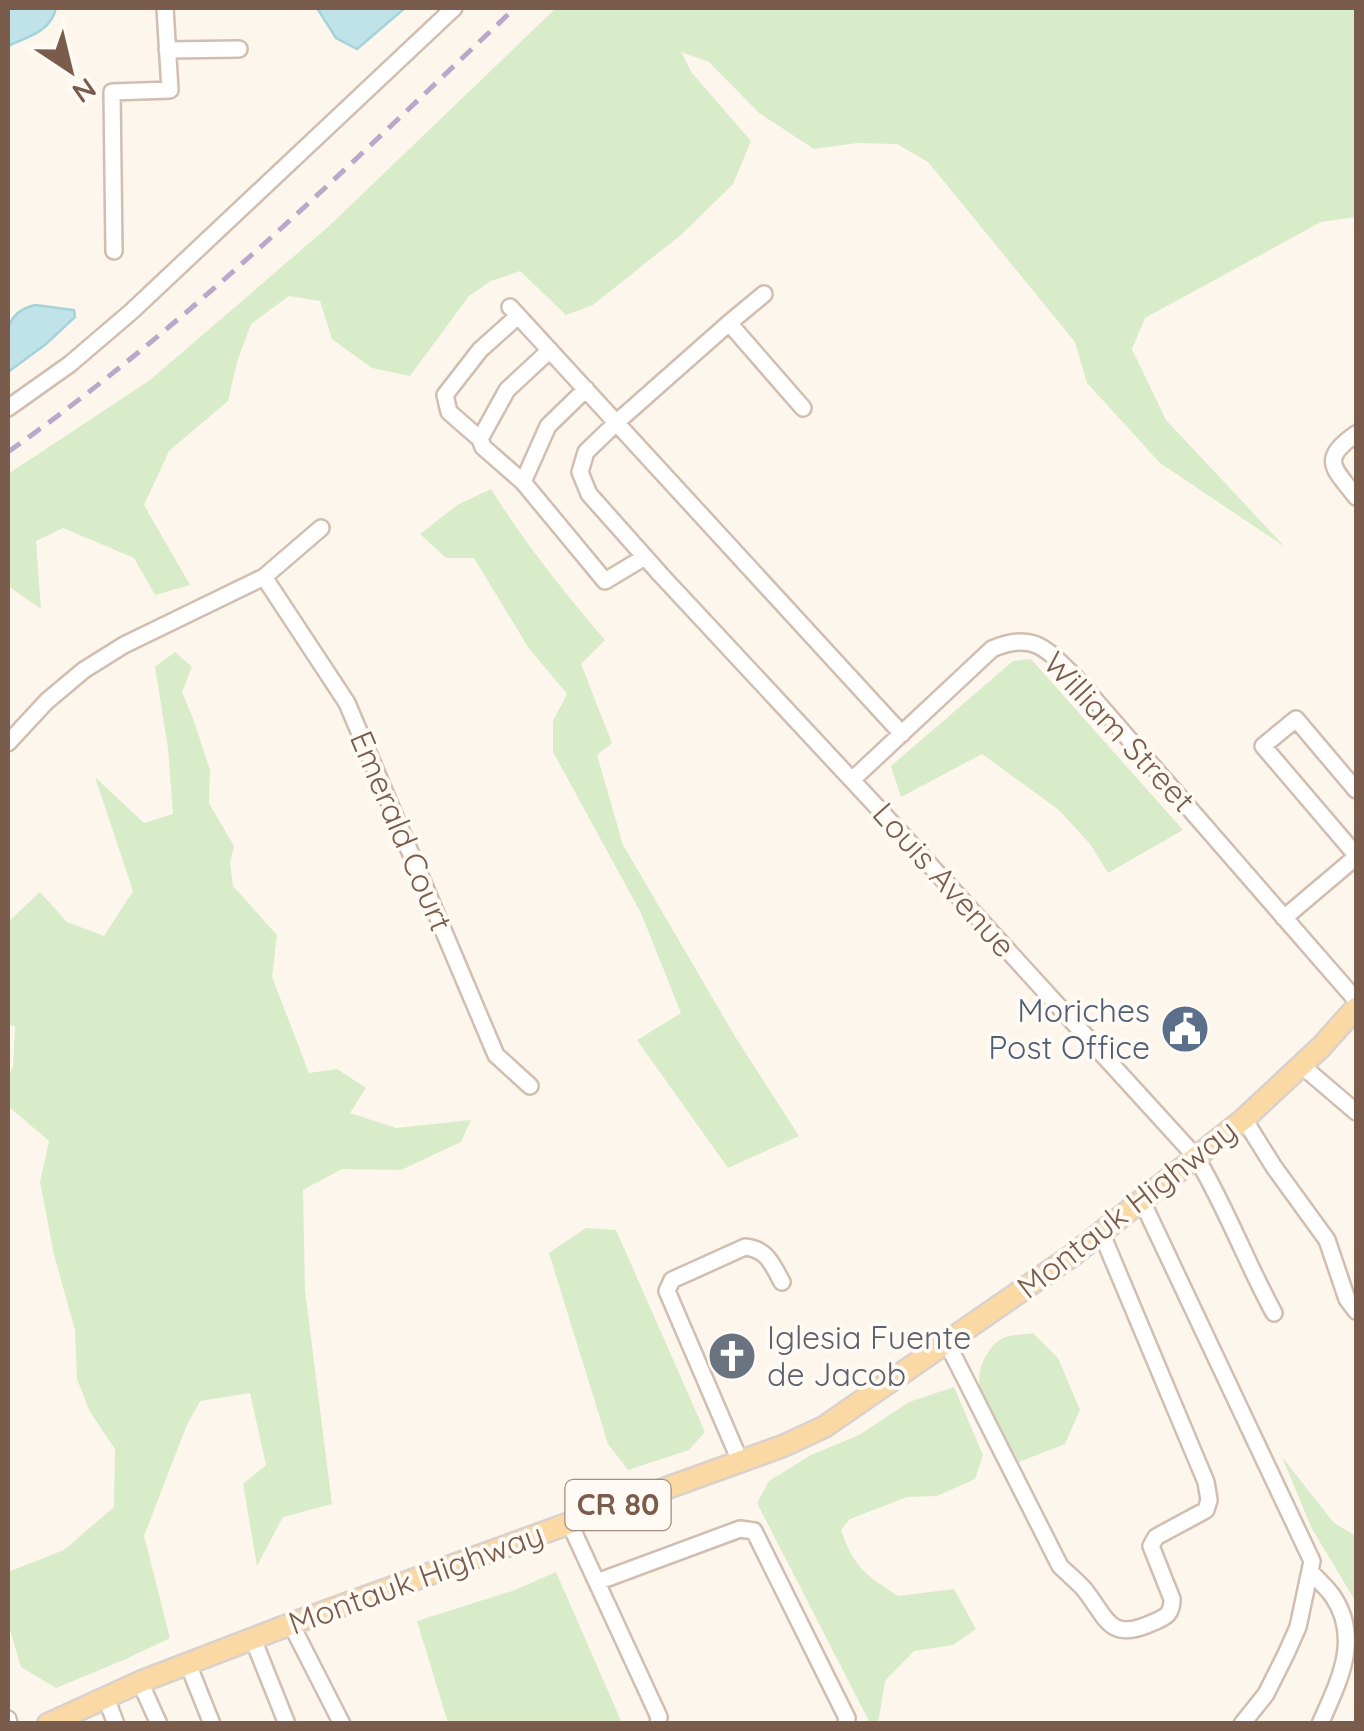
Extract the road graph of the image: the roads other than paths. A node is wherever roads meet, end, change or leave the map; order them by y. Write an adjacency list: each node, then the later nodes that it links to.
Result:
1 (164, 8): 4 (street)
2 (454, 8): 10 (street)
3 (239, 49): 4 (street)
4 (167, 50): 5 (street)
5 (114, 251)
6 (764, 294): 7 (street)
7 (729, 323): 11 (street); 12 (street)
8 (550, 350): 9 (street); 14 (street); 14 (street)
9 (586, 389): 12 (street); 15 (street)
10 (8, 408)
11 (803, 408)
12 (616, 422): 18 (street, Louis Avenue); 20 (street)
13 (1356, 434): 16 (street)
14 (480, 439): 15 (street)
15 (522, 482): 18 (street)
16 (1356, 497)
17 (321, 528): 19 (street)
18 (645, 557): 22 (street, Louis Avenue)
19 (264, 578): 21 (street); 29 (street, Emerald Court)
20 (902, 734): 22 (street, William Street); 25 (street, William Street)
21 (8, 743)
22 (852, 780): 32 (street, Louis Avenue)
23 (1356, 790): 24 (street)
24 (1356, 856): 25 (street)
25 (1284, 918): 26 (street, William Street)
26 (1356, 1000)
27 (1356, 1008): 28 (main road, Montauk Highway / CR 80)
28 (1300, 1064): 30 (street); 31 (main road, Montauk Highway / CR 80)
29 (530, 1086)
30 (1356, 1112)
31 (1244, 1119): 32 (main road, Montauk Highway / CR 80); 36 (street)
32 (1196, 1157): 33 (main road, Montauk Highway / CR 80); 37 (street, Louis Avenue)
33 (1141, 1200): 34 (main road, Montauk Highway / CR 80); 41 (street)
34 (1101, 1232): 38 (main road, Montauk Highway / CR 80); 38 (street)
35 (782, 1282): 39 (street)
36 (1356, 1311)
37 (1274, 1313)
38 (947, 1343): 39 (main road, Montauk Highway / CR 80)
39 (740, 1461): 40 (main road, Montauk Highway / CR 80)
40 (570, 1522): 42 (street); 43 (main road, Montauk Highway / CR 80)
41 (1310, 1571): 56 (street); 57 (street)
42 (597, 1582): 54 (street); 55 (street)
43 (291, 1624): 44 (main road, Montauk Highway / CR 80); 53 (street)
44 (253, 1639): 45 (main road, Montauk Highway / CR 80); 52 (street)
45 (188, 1664): 46 (main road, Montauk Highway / CR 80); 51 (street)
46 (140, 1682): 47 (main road, Montauk Highway / CR 80); 50 (street)
47 (106, 1698): 48 (main road, Montauk Highway / CR 80); 49 (street)
48 (48, 1724)
49 (116, 1724)
50 (159, 1724)
51 (212, 1724)
52 (287, 1724)
53 (342, 1724)
54 (658, 1724)
55 (846, 1724)
56 (1242, 1724)
57 (1320, 1724)

